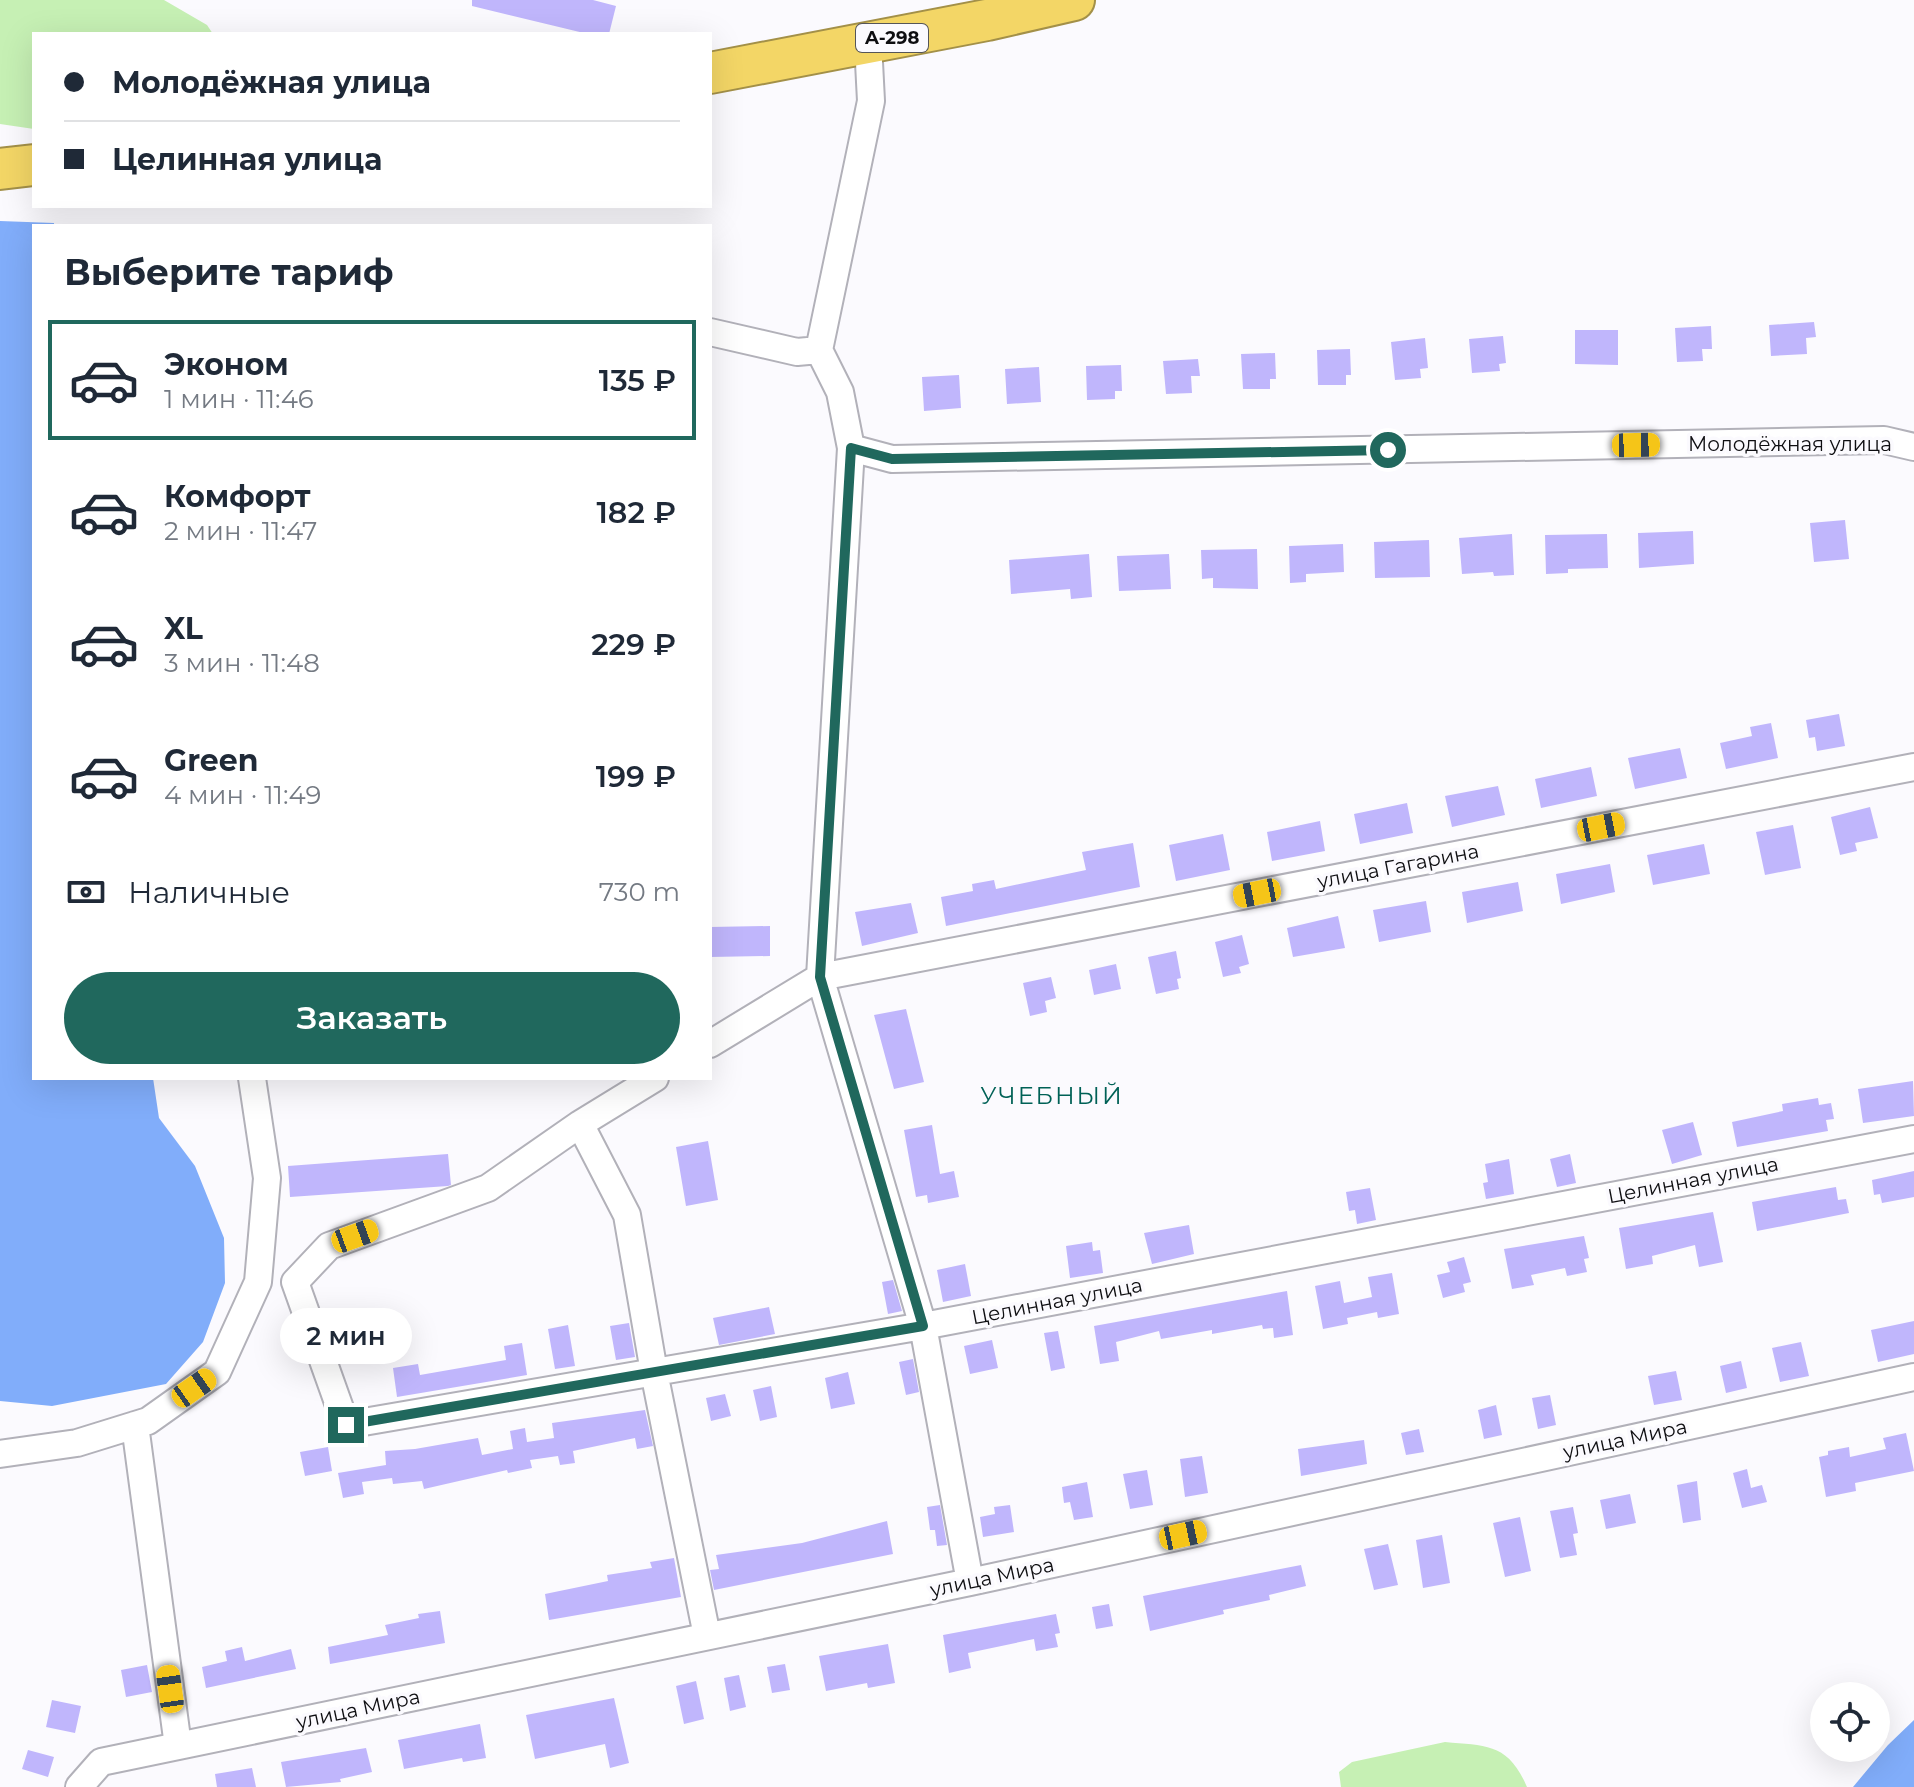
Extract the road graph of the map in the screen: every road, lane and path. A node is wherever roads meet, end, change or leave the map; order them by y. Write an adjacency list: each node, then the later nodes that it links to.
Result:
1 (1074, 0): 2 (highway, А-298)
2 (868, 43): 3 (highway, А-298); 7 (street)
3 (712, 73)
4 (32, 165): 5 (highway)
5 (0, 169)
6 (712, 332): 7 (street)
7 (819, 350): 9 (street)
8 (1914, 447): 9 (street, Молодёжная улица)
9 (851, 448): 11 (street)
10 (1914, 767): 11 (street, улица Гагарина)
11 (820, 977): 12 (street, улица Гагарина); 19 (street)
12 (712, 1043)
13 (252, 1080): 17 (street)
14 (652, 1080): 15 (street)
15 (580, 1124): 18 (street); 20 (street)
16 (1914, 1139): 19 (street, Целинная улица)
17 (258, 1282): 18 (street); 22 (street)
18 (295, 1282): 20 (street, Целинная улица)
19 (923, 1326): 20 (street, Целинная улица); 24 (street)
20 (654, 1372): 25 (street)
21 (1914, 1377): 24 (street, улица Мира)
22 (135, 1425): 23 (street); 26 (street)
23 (0, 1454)
24 (970, 1582): 25 (street, улица Мира)
25 (707, 1636): 26 (street, улица Мира)
26 (178, 1746): 27 (street, улица Мира)
27 (79, 1787)

